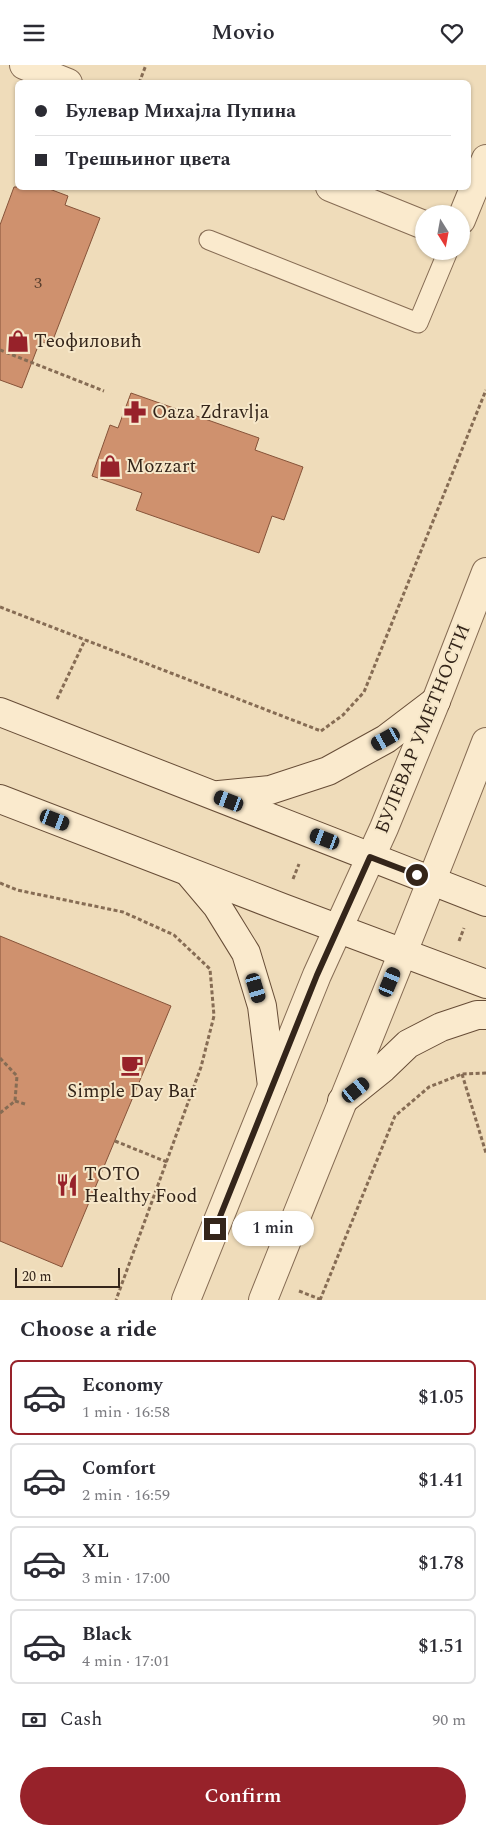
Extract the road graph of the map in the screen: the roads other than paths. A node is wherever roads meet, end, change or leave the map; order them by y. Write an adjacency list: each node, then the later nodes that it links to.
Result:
1 (24, 65): 2 (main road)
2 (61, 80)
3 (486, 159): 5 (main road)
4 (337, 190): 6 (main road)
5 (467, 205)
6 (415, 221)
7 (210, 240): 8 (lane)
8 (444, 260)
9 (486, 572): 10 (main road, БУЛЕВАР УМЕТНОСТИ)
10 (436, 701): 13 (main road); 15 (main road, БУЛЕВАР УМЕТНОСТИ)
11 (0, 712): 13 (main road)
12 (486, 742): 17 (main road)
13 (213, 795): 15 (main road)
14 (0, 799): 16 (main road)
15 (370, 857): 17 (main road); 19 (main road, БУЛЕВАР УМЕТНОСТИ)
16 (187, 871): 19 (main road); 23 (main road)
17 (432, 881): 18 (main road); 20 (main road)
18 (486, 902)
19 (338, 929): 20 (main road); 23 (main road, БУЛЕВАР УМЕТНОСТИ)
20 (402, 953): 21 (main road); 24 (main road)
21 (486, 984)
22 (486, 1015): 24 (main road)
23 (272, 1086): 25 (main road, БУЛЕВАР УМЕТНОСТИ)
24 (342, 1101): 26 (main road)
25 (186, 1300)
26 (263, 1300)

